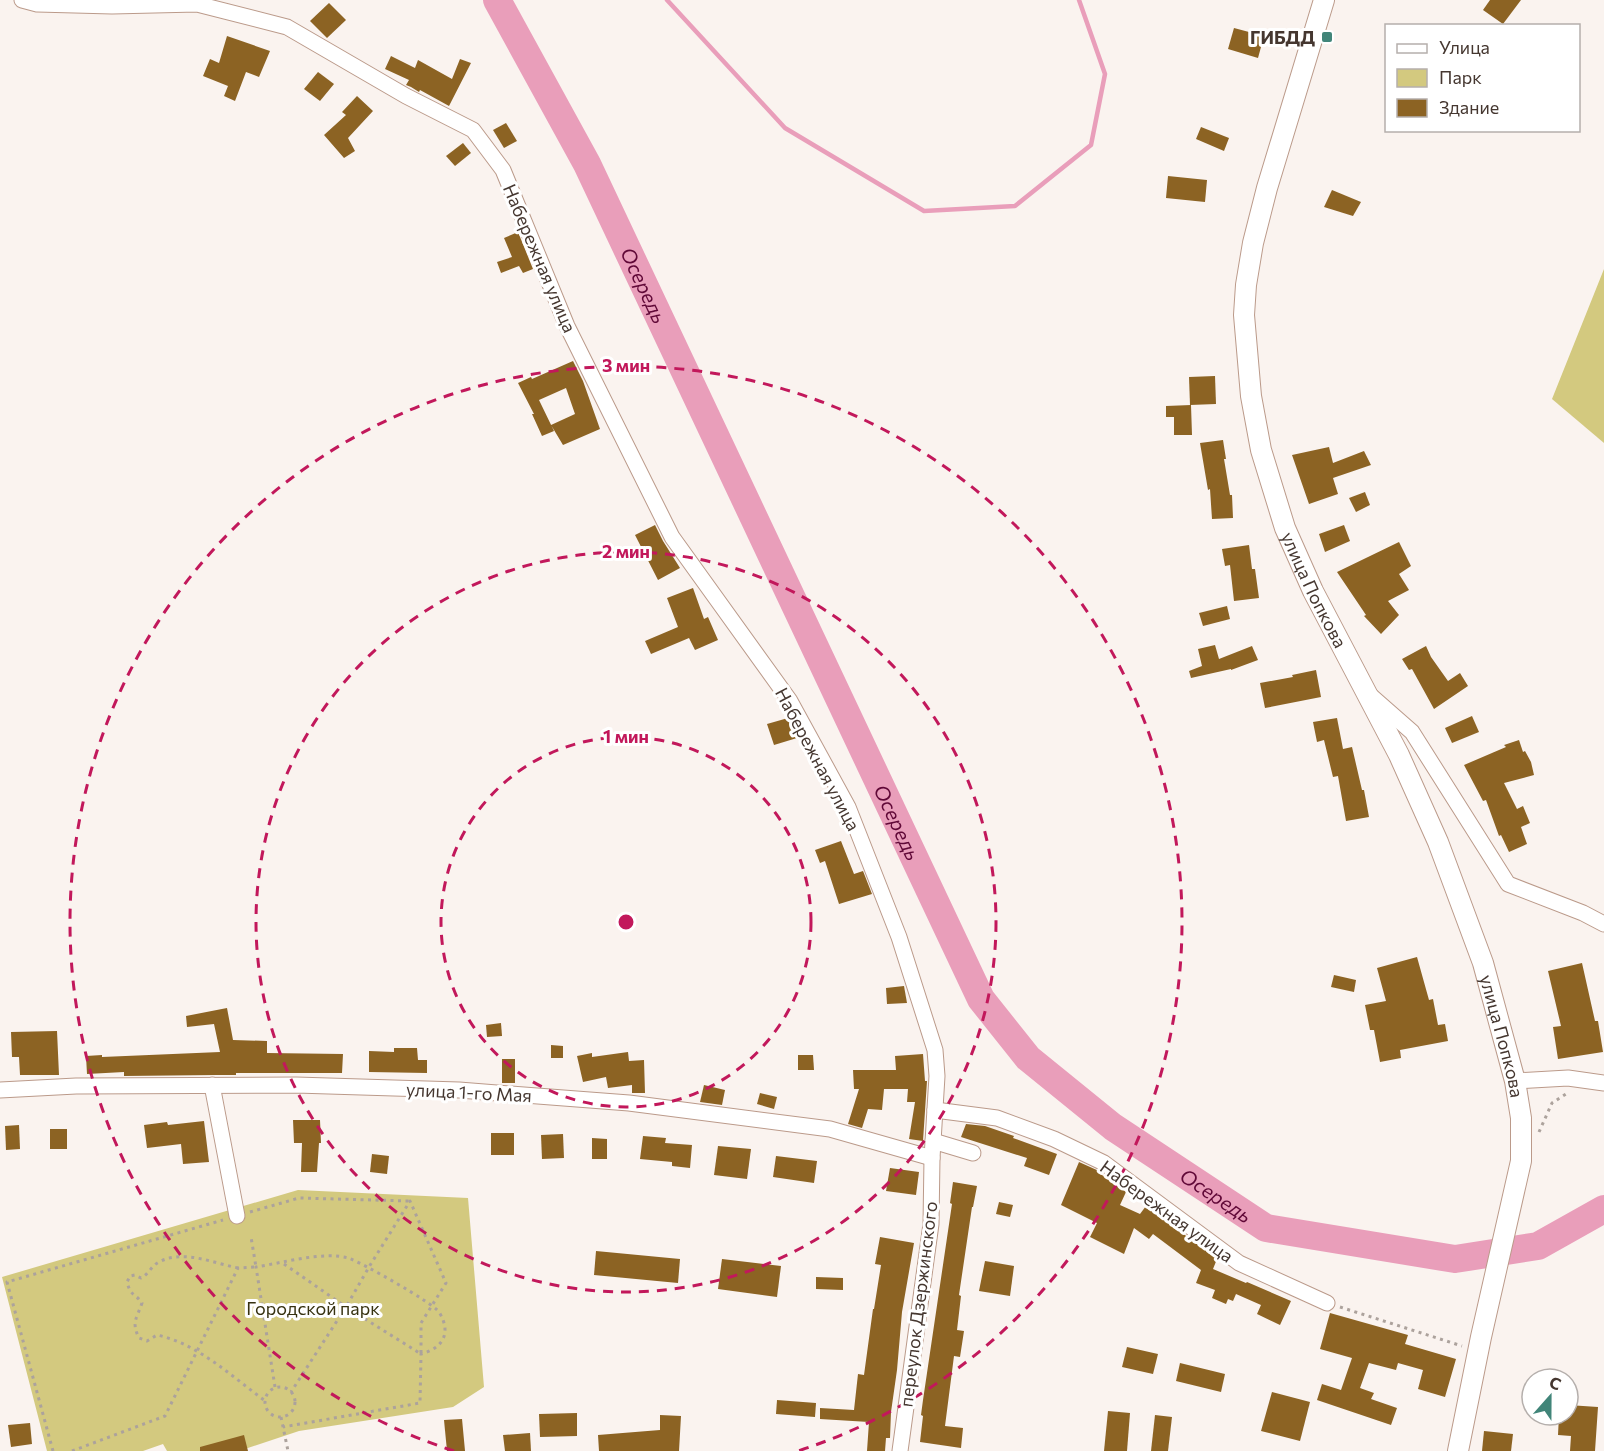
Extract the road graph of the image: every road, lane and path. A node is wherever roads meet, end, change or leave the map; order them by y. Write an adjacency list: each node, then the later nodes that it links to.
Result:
1 (22, 0): 10 (street, Набережная улица)
2 (1324, 0): 3 (main road, улица Попкова)
3 (1367, 693): 4 (street); 5 (main road, улица Попкова)
4 (1604, 924)
5 (1515, 1081): 6 (street); 25 (main road, улица Попкова)
6 (1604, 1083)
7 (212, 1085): 8 (street, улица 1-го Мая); 14 (street, улица 1-го Мая); 16 (street)
8 (0, 1090)
9 (1574, 1095): 11 (path)
10 (935, 1110): 12 (street, Набережная улица); 22 (street, Набережная улица)
11 (1538, 1137)
12 (933, 1142): 13 (street); 14 (street, Набережная улица)
13 (973, 1153)
14 (932, 1158): 36 (street, переулок Дзержинского)
15 (410, 1202): 16 (path); 20 (path); 23 (path)
16 (237, 1216): 33 (path)
17 (251, 1237): 19 (path)
18 (282, 1263): 19 (path); 20 (path); 24 (path)
19 (256, 1267): 21 (path); 28 (path)
20 (369, 1267): 23 (path); 24 (path)
21 (238, 1268): 26 (path); 26 (path)
22 (1327, 1303): 25 (path)
23 (432, 1306): 27 (path); 27 (path)
24 (346, 1307): 27 (path); 29 (path)
25 (1474, 1343): 37 (main road, улица Попкова)
26 (197, 1350): 30 (path); 34 (path)
27 (421, 1353): 32 (path)
28 (275, 1387): 29 (path); 30 (path)
29 (291, 1392): 31 (path)
30 (264, 1400): 31 (path)
31 (281, 1417): 32 (path)
32 (283, 1427): 35 (path)
33 (53, 1451)
34 (72, 1451)
35 (288, 1451)
36 (900, 1451)
37 (1458, 1451)

